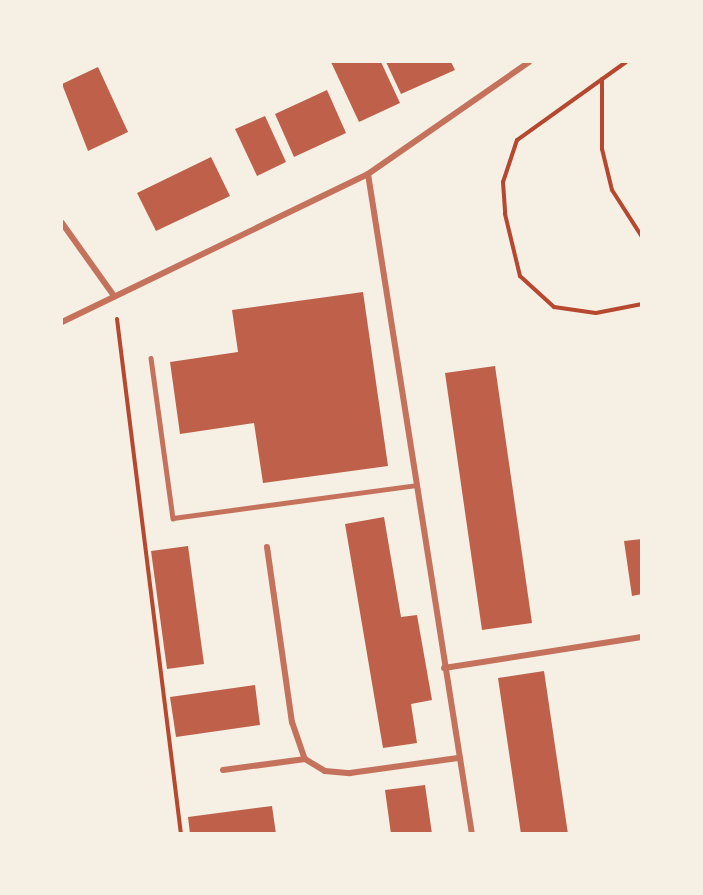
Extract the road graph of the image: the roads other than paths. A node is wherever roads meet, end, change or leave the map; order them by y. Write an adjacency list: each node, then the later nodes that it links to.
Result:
1 (529, 62): 2 (street)
2 (368, 174): 4 (street); 7 (street)
3 (62, 223): 4 (street)
4 (114, 296): 5 (street)
5 (62, 322)
6 (151, 358): 7 (lane)
7 (416, 484): 10 (street)
8 (267, 547): 12 (street)
9 (642, 637): 10 (street)
10 (444, 668): 11 (street)
11 (458, 758): 12 (street); 14 (street)
12 (305, 759): 13 (street)
13 (223, 770)
14 (472, 834)

